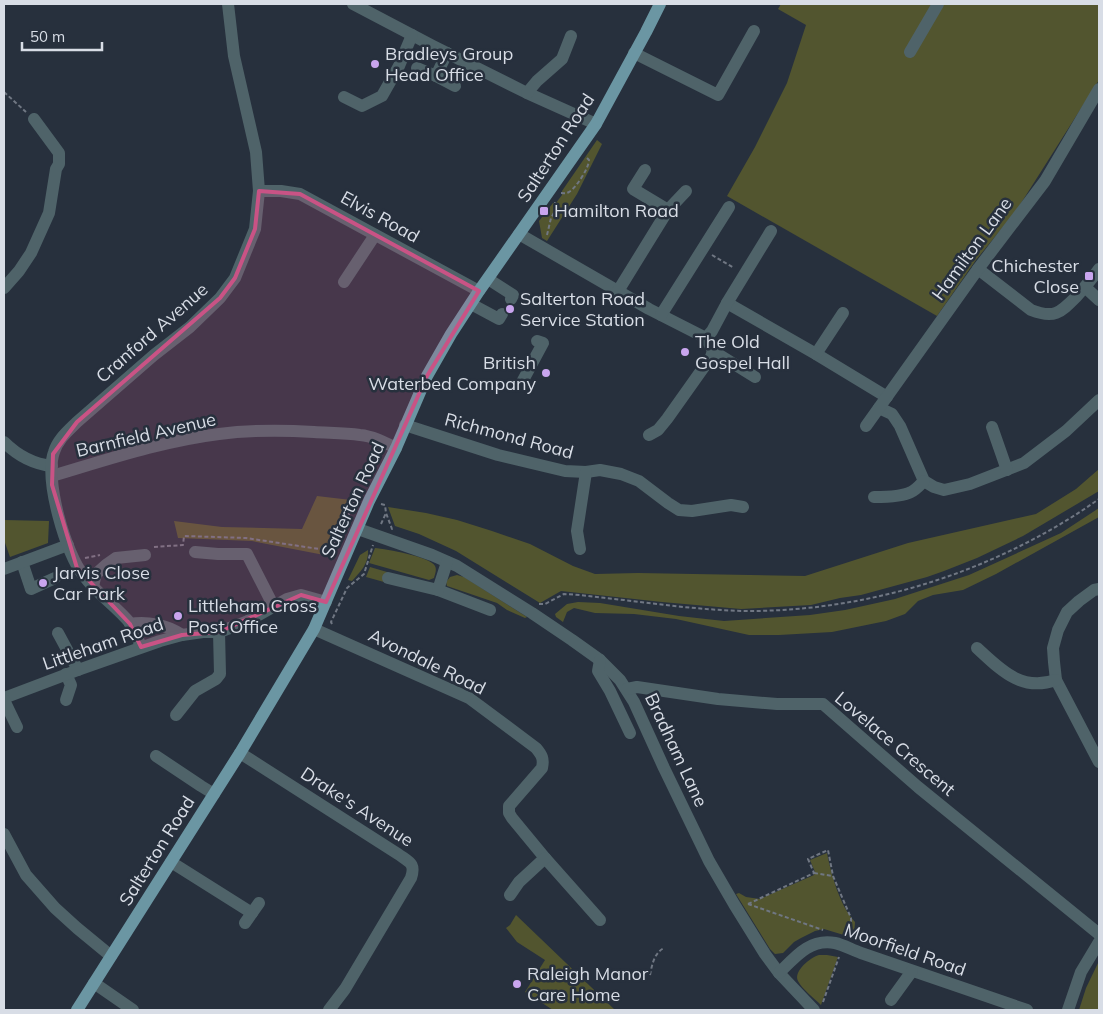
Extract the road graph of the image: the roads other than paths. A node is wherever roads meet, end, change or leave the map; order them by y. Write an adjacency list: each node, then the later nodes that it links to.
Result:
1 (228, 4): 21 (street, Cranford Avenue)
2 (353, 4): 6 (street)
3 (660, 4): 10 (main road, Salterton Road)
4 (938, 4): 8 (street)
5 (754, 31): 10 (street)
6 (412, 35): 9 (street); 16 (street)
7 (571, 36): 15 (street)
8 (910, 52)
9 (447, 53): 12 (street); 15 (street)
10 (634, 54): 19 (main road, Salterton Road)
11 (417, 68): 12 (street)
12 (436, 76): 13 (street)
13 (455, 86)
14 (1099, 89): 28 (street, Hamilton Lane)
15 (531, 95): 17 (street); 19 (street)
16 (344, 97)
17 (529, 109)
18 (34, 119): 33 (street)
19 (596, 124): 26 (main road, Salterton Road)
20 (645, 170): 24 (street)
21 (259, 191): 27 (street, Elvis Road); 59 (street, Cranford Avenue)
22 (686, 191): 24 (street)
23 (729, 207): 42 (street)
24 (668, 210): 35 (street)
25 (771, 231): 39 (street)
26 (519, 234): 30 (main road, Salterton Road); 35 (street)
27 (375, 235): 31 (street); 34 (street, Elvis Road)
28 (978, 269): 32 (street); 49 (street, Hamilton Lane)
29 (1099, 269): 32 (street)
30 (488, 279): 34 (main road, Salterton Road); 36 (street)
31 (344, 282)
32 (1085, 287): 37 (street)
33 (4, 288)
34 (479, 291): 38 (main road, Salterton Road)
35 (618, 291): 42 (street)
36 (511, 299)
37 (1099, 300)
38 (471, 304): 41 (street); 52 (main road, Salterton Road)
39 (727, 304): 43 (street); 46 (street)
40 (843, 313): 46 (street)
41 (502, 314)
42 (661, 315): 43 (street)
43 (706, 338): 45 (street)
44 (537, 341): 48 (street)
45 (713, 351): 47 (street); 55 (street)
46 (816, 354): 49 (street)
47 (755, 377)
48 (521, 384)
49 (887, 397): 51 (street, Hamilton Lane)
50 (1099, 400): 58 (street)
51 (879, 408): 53 (street, Hamilton Lane); 61 (street)
52 (405, 425): 57 (main road, Salterton Road); 60 (street, Richmond Road)
53 (866, 426)
54 (992, 427): 58 (street)
55 (649, 435)
56 (4, 442): 59 (street)
57 (396, 448): 59 (street, Barnfield Avenue); 64 (main road, Salterton Road)
58 (1008, 470): 61 (street)
59 (52, 471): 65 (street, Cranford Avenue)
60 (586, 472): 63 (street, Richmond Road); 66 (street)
61 (924, 481): 62 (street)
62 (874, 497)
63 (743, 507)
64 (358, 529): 70 (street, Bradham Lane); 77 (main road, Salterton Road)
65 (68, 545): 69 (street); 74 (street, Cranford Avenue)
66 (580, 549)
67 (195, 552): 78 (street)
68 (145, 555): 74 (street)
69 (22, 562): 71 (street); 72 (street)
70 (447, 562): 76 (street); 87 (street, Bradham Lane)
71 (4, 569)
72 (55, 578)
73 (388, 578): 76 (street)
74 (93, 586): 80 (street, Cranford Avenue)
75 (1099, 589): 89 (street)
76 (438, 590): 79 (street)
77 (326, 602): 78 (street, Littleham Road); 81 (main road, Salterton Road)
78 (274, 606): 82 (street, Littleham Road)
79 (490, 610)
80 (130, 624): 84 (street); 85 (street, Cranford Avenue)
81 (314, 629): 96 (main road, Salterton Road); 101 (street, Avondale Road)
82 (219, 632): 84 (street, Littleham Road); 93 (street)
83 (58, 633): 88 (street)
84 (182, 635): 85 (street, Littleham Road)
85 (142, 647): 88 (street, Littleham Road)
86 (978, 648): 89 (street)
87 (600, 660): 90 (street, Bradham Lane); 95 (street)
88 (72, 672): 91 (street, Littleham Road); 92 (street)
89 (1056, 680): 98 (street)
90 (627, 689): 106 (street, Lovelace Crescent); 110 (street, Bradham Lane)
91 (4, 699): 94 (street)
92 (66, 700)
93 (176, 715)
94 (17, 727)
95 (630, 733)
96 (240, 753): 99 (main road, Salterton Road); 116 (street, Drake's Avenue)
97 (156, 756): 99 (street)
98 (1099, 762)
99 (214, 794): 102 (main road, Salterton Road)
100 (4, 834): 108 (street)
101 (545, 858): 103 (street); 105 (street, Avondale Road)
102 (171, 862): 104 (street); 108 (main road, Salterton Road)
103 (510, 895)
104 (252, 913)
105 (600, 920)
106 (1099, 934)
107 (1099, 942): 118 (street)
108 (111, 956): 111 (main road, Salterton Road)
109 (912, 970): 110 (street, Moorfield Road); 112 (street); 117 (street, Moorfield Road)
110 (779, 973): 113 (street, Bradham Lane)
111 (94, 983): 114 (main road, Salterton Road); 115 (street)
112 (890, 1000)
113 (812, 1008)
114 (76, 1010)
115 (133, 1010)
116 (329, 1010)
117 (1027, 1010)
118 (1068, 1010)

